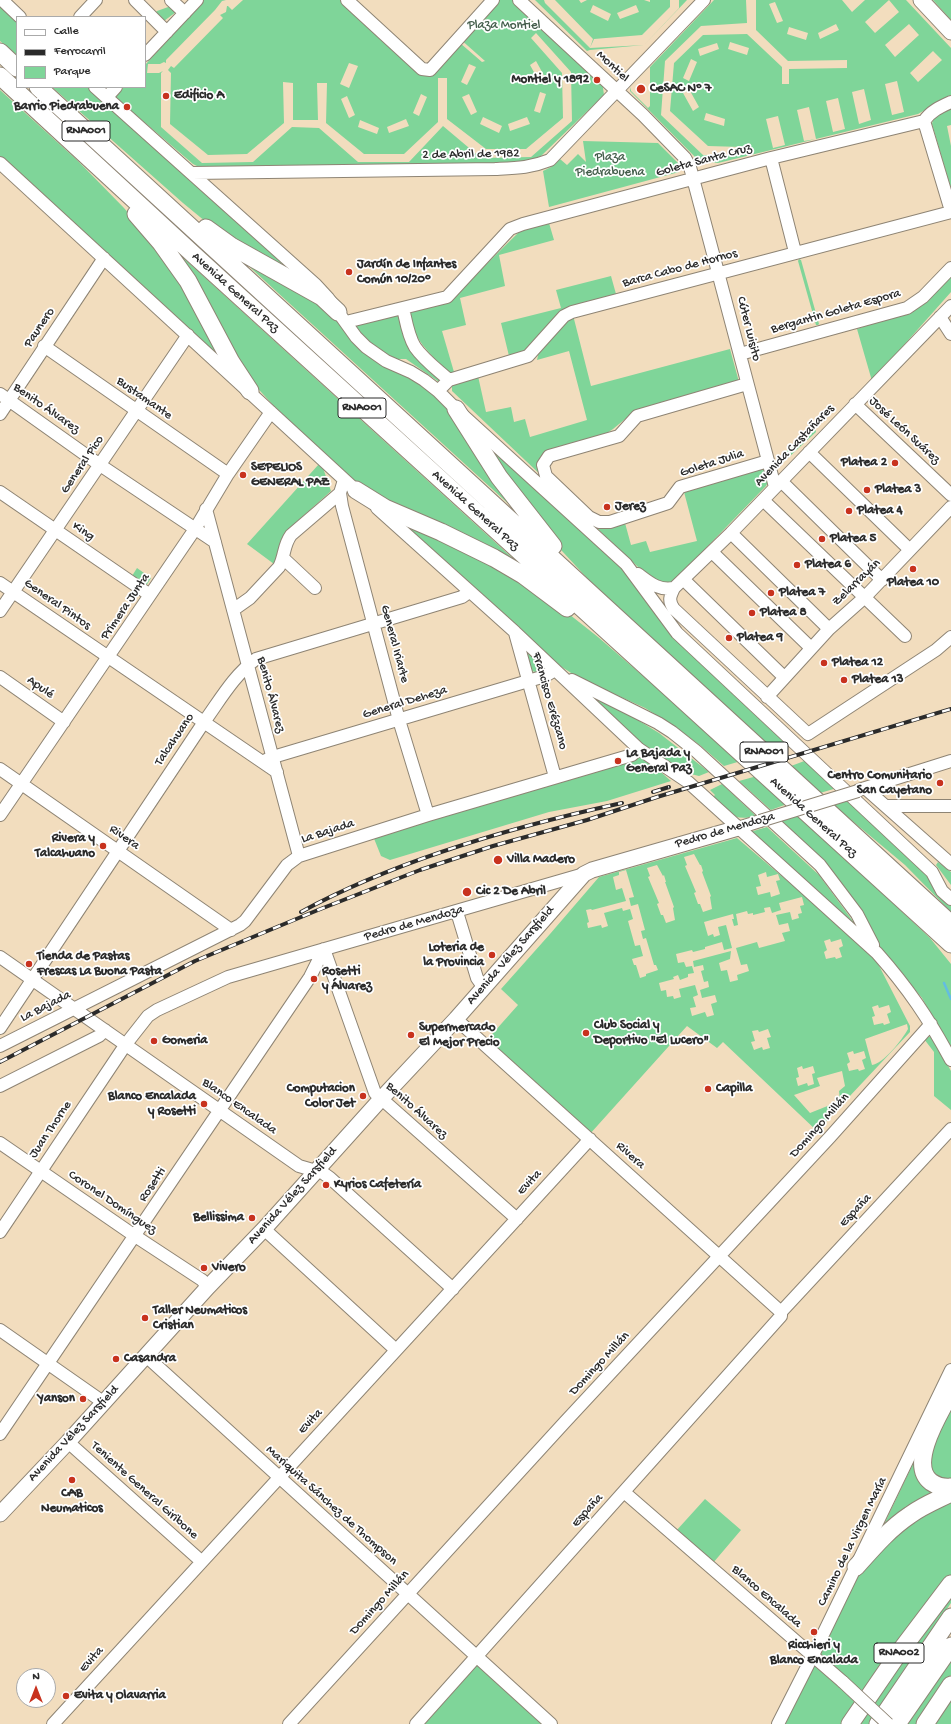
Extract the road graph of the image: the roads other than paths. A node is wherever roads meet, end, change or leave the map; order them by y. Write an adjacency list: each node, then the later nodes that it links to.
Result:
1 (2, 0): 12 (street)
2 (96, 0): 13 (street)
3 (135, 0): 14 (street)
4 (171, 0): 11 (street)
5 (197, 0): 11 (street)
6 (347, 0): 7 (street)
7 (493, 0)
8 (519, 0): 23 (street, Montiel)
9 (704, 0): 23 (street, 2 de Abril de 1982)
10 (921, 0): 15 (main road)
11 (185, 13): 14 (street)
12 (19, 16)
13 (81, 16)
14 (167, 32): 17 (street)
15 (951, 32)
16 (0, 52): 18 (highway)
17 (146, 54)
18 (16, 67)
19 (0, 76): 28 (highway, Avenida General Paz / RNA001)
20 (39, 88): 31 (highway, Avenida General Paz / RNA001)
21 (96, 88): 24 (street)
22 (115, 88): 24 (street)
23 (616, 90): 30 (street, 2 de Abril de 1982); 32 (street, Montiel)
24 (107, 97): 30 (street)
25 (951, 102): 26 (street, Goleta Santa Cruz)
26 (924, 121): 27 (street, Goleta Santa Cruz); 33 (street)
27 (771, 158): 32 (street, Goleta Santa Cruz); 34 (street)
28 (94, 163): 48 (highway); 94 (highway, Avenida General Paz / RNA001)
29 (1, 167): 35 (street)
30 (192, 173): 40 (street)
31 (133, 174): 40 (highway); 83 (highway, Avenida General Paz / RNA001)
32 (694, 178): 37 (street, Cúter Luisito); 39 (street, Goleta Santa Cruz)
33 (951, 211): 34 (street, Barca Cabo de Hornos)
34 (795, 252): 37 (street, Barca Cabo de Hornos)
35 (104, 258): 43 (street); 44 (street, Paunero)
36 (951, 268): 45 (street, Bergantin Goleta Espora)
37 (719, 273): 45 (street, Cúter Luisito); 46 (street, Barca Cabo de Hornos)
38 (951, 306): 41 (street, Avenida Castañares)
39 (403, 308): 40 (street, Goleta Santa Cruz); 46 (street)
40 (342, 317): 49 (street)
41 (940, 317): 42 (street); 51 (street, Avenida Castañares)
42 (951, 334)
43 (188, 335): 48 (street); 53 (street, General Pico)
44 (44, 346): 50 (street, Paunero); 53 (street, Bustamante)
45 (740, 354): 47 (street, Cúter Luisito)
46 (449, 380): 49 (street, Barca Cabo de Hornos)
47 (747, 384): 57 (street, Cúter Luisito); 57 (street, Goleta Julia)
48 (250, 391): 54 (street)
49 (438, 391): 52 (street)
50 (4, 397): 55 (street, Paunero); 58 (street, Benito Álvarez)
51 (855, 404): 56 (street, Avenida Castañares); 64 (street, José León Suárez)
52 (456, 409): 75 (street); 83 (highway)
53 (136, 410): 58 (street, General Pico); 59 (street, Bustamante)
54 (272, 412): 59 (street, Primera Junta); 61 (street)
55 (0, 414)
56 (809, 452): 60 (street, Avenida Castañares); 72 (street)
57 (768, 461): 60 (street, Cúter Luisito)
58 (100, 465): 68 (street, Benito Álvarez); 69 (street, General Pico)
59 (228, 474): 67 (street, Primera Junta)
60 (778, 484): 65 (street, Avenida Castañares); 77 (street)
61 (350, 485): 63 (street); 82 (street); 94 (highway)
62 (0, 492): 69 (street, King)
63 (340, 493): 74 (street); 88 (street, General Iriarte)
64 (951, 495)
65 (763, 500): 70 (street, Avenida Castañares); 85 (street)
66 (951, 507): 72 (street, Zelarrayán)
67 (206, 509): 68 (street, Primera Junta); 71 (street, Benito Álvarez)
68 (195, 529): 71 (street, Benito Álvarez); 84 (street, Primera Junta)
69 (55, 531): 81 (street, General Pico); 84 (street, King)
70 (731, 533): 73 (street, Avenida Castañares); 89 (street)
71 (215, 542): 86 (street, Benito Álvarez)
72 (910, 550): 77 (street, Zelarrayán)
73 (712, 552): 76 (street, Avenida Castañares); 93 (street)
74 (283, 558): 79 (street); 86 (street)
75 (626, 564): 80 (street); 121 (street)
76 (684, 580): 80 (street, Avenida Castañares); 98 (street)
77 (882, 580): 85 (street, Zelarrayán)
78 (0, 583): 81 (street, General Pintos)
79 (315, 588)
80 (674, 588): 101 (street)
81 (13, 592): 87 (street, General Pico); 95 (street, General Pintos)
82 (470, 592): 88 (street, Talcahuano); 90 (street)
83 (591, 593): 123 (highway, Avenida General Paz / RNA001)
84 (150, 595): 95 (street, Primera Junta)
85 (865, 597): 89 (street, Zelarrayán); 91 (street)
86 (233, 610): 96 (street, Benito Álvarez)
87 (0, 611)
88 (374, 624): 96 (street, Talcahuano); 102 (street, General Iriarte)
89 (829, 629): 93 (street, Zelarrayán)
90 (515, 632): 97 (street); 100 (street, Francisco Erézcano)
91 (905, 636)
92 (951, 637): 101 (street)
93 (811, 648): 98 (street, Zelarrayán)
94 (630, 653): 125 (highway, Avenida General Paz / RNA001)
95 (108, 658): 103 (street, Primera Junta); 104 (street, General Pintos)
96 (248, 665): 104 (street, Talcahuano); 106 (street, Benito Álvarez)
97 (556, 671): 100 (street, General Deheza); 105 (street); 127 (street)
98 (784, 677): 101 (street, Zelarrayán)
99 (0, 678): 103 (street, Apulé)
100 (528, 681): 102 (street, General Deheza); 109 (street, Francisco Erézcano)
101 (767, 697)
102 (399, 720): 106 (street, General Deheza); 115 (street, General Iriarte)
103 (64, 722): 110 (street, Primera Junta)
104 (204, 722): 106 (street, General Pintos); 117 (street, Talcahuano)
105 (640, 749): 109 (street, La Bajada); 116 (street)
106 (268, 760): 118 (street, Benito Álvarez)
107 (951, 761): 111 (street, Pedro de Mendoza)
108 (0, 769): 110 (street, Rivera)
109 (556, 777): 115 (street, La Bajada)
110 (21, 783): 114 (street, Primera Junta); 117 (street, Rivera)
111 (862, 789): 112 (street); 116 (street, Pedro de Mendoza, bridge)
112 (886, 806): 113 (street); 119 (street)
113 (951, 806)
114 (0, 815)
115 (428, 815): 118 (street, La Bajada)
116 (738, 828): 120 (main road, Pedro de Mendoza); 127 (street)
117 (117, 851): 124 (street, Rivera); 130 (street, Talcahuano)
118 (299, 856): 124 (street, La Bajada)
119 (951, 864)
120 (584, 874): 122 (street, Pedro de Mendoza); 131 (main road, Avenida Vélez Sarsfield)
121 (951, 899)
122 (457, 912): 126 (street, Pedro de Mendoza); 131 (street)
123 (944, 915): 125 (highway, Avenida General Paz / RNA001)
124 (231, 930): 132 (street, La Bajada)
125 (948, 935): 128 (highway)
126 (324, 949): 137 (street, Pedro de Mendoza); 141 (street, Benito Álvarez); 142 (street, Rosetti)
127 (877, 953): 134 (street)
128 (951, 953)
129 (0, 957): 130 (street, Blanco Encalada)
130 (31, 979): 132 (street, Blanco Encalada); 135 (street, Talcahuano)
131 (484, 988): 133 (main road, Avenida Vélez Sarsfield)
132 (74, 1008): 136 (street, Blanco Encalada); 138 (street, La Bajada)
133 (456, 1019): 141 (main road, Avenida Vélez Sarsfield); 144 (street, Rivera)
134 (931, 1024): 139 (street); 152 (street, Domingo Millán)
135 (0, 1028)
136 (105, 1030): 137 (street, Blanco Encalada); 140 (street)
137 (126, 1044): 142 (street, Blanco Encalada); 146 (street, Juan Thorne)
138 (0, 1046)
139 (951, 1060)
140 (0, 1086)
141 (380, 1099): 147 (main road, Avenida Vélez Sarsfield); 148 (street, Benito Álvarez)
142 (221, 1111): 147 (street, Blanco Encalada); 151 (street, Rosetti)
143 (951, 1128): 155 (street, España)
144 (590, 1139): 148 (street, Evita); 152 (street, Rivera)
145 (0, 1143): 146 (street, Coronel Domínguez)
146 (40, 1171): 150 (street, Juan Thorne); 151 (street, Coronel Domínguez)
147 (316, 1171): 149 (main road, Avenida Vélez Sarsfield); 154 (street, Blanco Encalada)
148 (517, 1219): 154 (street, Evita)
149 (264, 1229): 153 (main road, Avenida Vélez Sarsfield); 157 (street)
150 (0, 1232)
151 (135, 1236): 153 (street, Coronel Domínguez); 159 (street, Rosetti)
152 (718, 1257): 155 (street, Rivera); 173 (street, Domingo Millán)
153 (208, 1287): 158 (main road, Avenida Vélez Sarsfield)
154 (453, 1289): 157 (street, Evita)
155 (781, 1314): 167 (street, España)
156 (0, 1330): 159 (street)
157 (396, 1350): 165 (street, Evita)
158 (146, 1356): 162 (main road, Avenida Vélez Sarsfield); 165 (street, Mariquita Sánchez de Thompson)
159 (48, 1362): 162 (street); 163 (street, Rosetti)
160 (951, 1370): 171 (street, Camino de la Virgen María)
161 (951, 1392): 166 (highway)
162 (103, 1402): 164 (main road, Avenida Vélez Sarsfield)
163 (0, 1434)
164 (68, 1442): 169 (main road, Avenida Vélez Sarsfield); 170 (street, Teniente General Giribone)
165 (279, 1478): 170 (street, Evita); 173 (street, Mariquita Sánchez de Thompson)
166 (951, 1487)
167 (624, 1492): 176 (street, Blanco Encalada); 177 (street, España)
168 (951, 1493): 171 (highway)
169 (0, 1514)
170 (201, 1561): 179 (street, Evita)
171 (856, 1568): 176 (street, Camino de la Virgen María)
172 (951, 1584): 184 (highway, RNA002)
173 (407, 1595): 177 (street, Mariquita Sánchez de Thompson); 180 (street, Domingo Millán)
174 (951, 1617): 185 (highway, RNA002)
175 (951, 1646): 187 (highway, RNA002)
176 (813, 1656): 183 (street, Camino de la Virgen María); 186 (street, Blanco Encalada, bridge)
177 (476, 1657): 181 (street, España); 182 (street, Mariquita Sánchez de Thompson)
178 (951, 1685): 188 (highway)
179 (53, 1724)
180 (289, 1724)
181 (416, 1724)
182 (551, 1724)
183 (778, 1724)
184 (850, 1724)
185 (878, 1724)
186 (888, 1724)
187 (897, 1724)
188 (925, 1724)

